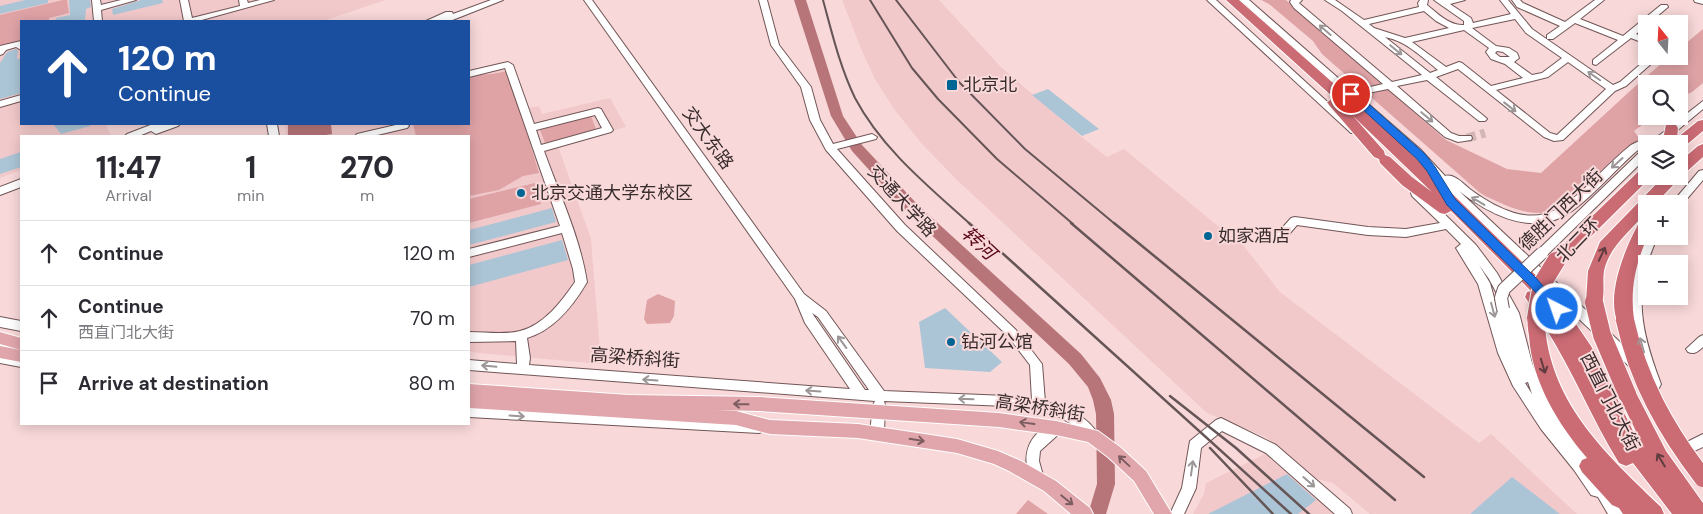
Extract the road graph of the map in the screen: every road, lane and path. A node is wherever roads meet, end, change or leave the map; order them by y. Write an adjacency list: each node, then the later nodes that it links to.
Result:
1 (132, 0): 22 (street)
2 (184, 0): 28 (street)
3 (270, 0): 21 (street)
4 (486, 0): 30 (street)
5 (499, 0): 31 (street)
6 (588, 0): 95 (street, 交大东路)
7 (763, 0): 70 (street, 交通大学路)
8 (1212, 0): 74 (street)
9 (1221, 0): 52 (highway, 西直门北大街)
10 (1232, 0): 51 (highway, 西直门北大街)
11 (1244, 0): 51 (street, 西直门北大街)
12 (1298, 0): 47 (street, one-way to 12)
13 (1330, 0): 45 (street, one-way to 45)
14 (1461, 0): 18 (street)
15 (1504, 0): 25 (street)
16 (1600, 0): 26 (street)
17 (1698, 0): 20 (street)
18 (1442, 2): 33 (street)
19 (1521, 2): 32 (street)
20 (1703, 2)
21 (244, 3): 29 (street)
22 (96, 4): 27 (street)
23 (1424, 4): 33 (street); 37 (street)
24 (1664, 6): 35 (street)
25 (1516, 16): 33 (street); 40 (street)
26 (1574, 19): 32 (street); 35 (street)
27 (98, 20)
28 (189, 20)
29 (192, 20)
30 (433, 20)
31 (446, 20)
32 (1566, 25): 34 (street)
33 (1466, 28): 37 (street); 46 (street)
34 (1550, 37)
35 (1626, 37): 36 (street); 41 (street)
36 (1638, 39)
37 (1404, 41): 43 (street)
38 (20, 51): 39 (street)
39 (1, 52)
40 (1568, 58): 46 (street); 49 (street, one-way to 40)
41 (1596, 62)
42 (1645, 65): 49 (street)
43 (1444, 70): 45 (street); 48 (street)
44 (470, 74): 59 (street)
45 (1429, 76): 47 (street); 58 (street)
46 (1534, 78): 48 (street)
47 (1390, 85): 51 (street); 68 (street, one-way to 68)
48 (1489, 89): 49 (street, one-way to 49)
49 (1612, 89)
50 (20, 98): 53 (street)
51 (1352, 101): 73 (highway); 88 (highway, 西直门北大街)
52 (1334, 102): 74 (highway); 88 (highway, 西直门北大街)
53 (0, 104)
54 (1703, 104): 60 (street)
55 (1703, 124): 66 (highway)
56 (159, 125): 62 (street)
57 (173, 125): 63 (street)
58 (1484, 127)
59 (530, 128): 71 (street); 71 (street)
60 (1671, 128): 65 (highway)
61 (404, 129): 64 (street)
62 (133, 135)
63 (146, 135)
64 (366, 135)
65 (1666, 135)
66 (1688, 136)
67 (868, 138): 70 (street)
68 (1467, 138)
69 (1638, 144): 73 (street, one-way to 73)
70 (836, 146): 115 (street, 交通大学路)
71 (538, 149): 89 (street)
72 (1703, 149): 76 (highway, 北二环)
73 (1418, 154): 88 (highway); 110 (street)
74 (1382, 157): 79 (street); 88 (highway)
75 (1638, 161): 94 (street, 德胜门西大街)
76 (1688, 162)
77 (1702, 176): 87 (street)
78 (20, 178): 84 (street)
79 (1404, 180): 88 (street); 129 (street)
80 (1638, 180): 94 (highway, 北二环)
81 (20, 183): 85 (street)
82 (1665, 185): 141 (highway, 北二环, one-way to 82, bridge)
83 (1677, 185): 86 (highway)
84 (0, 186)
85 (0, 191)
86 (1668, 195)
87 (1684, 195)
88 (1446, 213): 90 (street); 116 (street, one-way to 116); 139 (highway, 西直门北大街); 140 (highway, 西直门北大街)
89 (566, 228): 93 (street); 98 (street)
90 (1281, 236)
91 (1638, 240): 130 (highway, bridge)
92 (1649, 245): 110 (street, one-way to 92)
93 (470, 253)
94 (1549, 257): 116 (street, 德胜门西大街, bridge); 124 (highway, 北二环, one-way to 124, bridge)
95 (800, 297): 112 (street, 交大东路); 113 (street, 交大东路, one-way to 95)
96 (0, 322): 97 (street)
97 (20, 326)
98 (520, 336): 99 (street); 109 (street)
99 (470, 337)
100 (0, 338): 102 (main road)
101 (1703, 340): 103 (street)
102 (20, 344)
103 (1692, 349)
104 (0, 352): 105 (main road)
105 (20, 356)
106 (0, 358): 107 (street)
107 (20, 362)
108 (470, 365): 109 (street, 高梁桥斜街, one-way to 108)
109 (522, 369): 112 (street, 高梁桥斜街, one-way to 109)
110 (1654, 382): 127 (street)
111 (470, 390): 118 (main road, 高梁桥斜街, one-way to 111)
112 (861, 395): 113 (street, 高梁桥斜街); 118 (street)
113 (880, 396): 115 (street, 高梁桥斜街, one-way to 113); 119 (street)
114 (470, 400): 120 (main road)
115 (1039, 405): 125 (street, 高梁桥斜街)
116 (1536, 410): 136 (street)
117 (470, 412): 120 (street, one-way to 120)
118 (860, 412): 119 (main road, 高梁桥斜街); 122 (street)
119 (879, 413): 121 (main road, 高梁桥斜街, one-way to 119); 123 (street)
120 (770, 427): 122 (main road)
121 (1056, 428): 125 (main road, 高梁桥斜街); 131 (street)
122 (858, 431): 123 (main road)
123 (877, 433): 131 (main road, one-way to 131)
124 (1578, 433): 137 (highway); 138 (highway)
125 (1092, 436): 133 (main road, one-way to 125)
126 (1703, 440): 127 (street)
127 (1690, 447): 128 (street)
128 (1703, 465)
129 (1589, 466): 136 (street); 137 (highway)
130 (1703, 478)
131 (1043, 482): 132 (main road, one-way to 132)
132 (1084, 514)
133 (1164, 514)
134 (1177, 514): 135 (street, one-way to 135)
135 (1345, 514)
136 (1616, 514)
137 (1634, 514)
138 (1654, 514)
139 (1670, 514)
140 (1684, 514)
141 (1699, 514)

